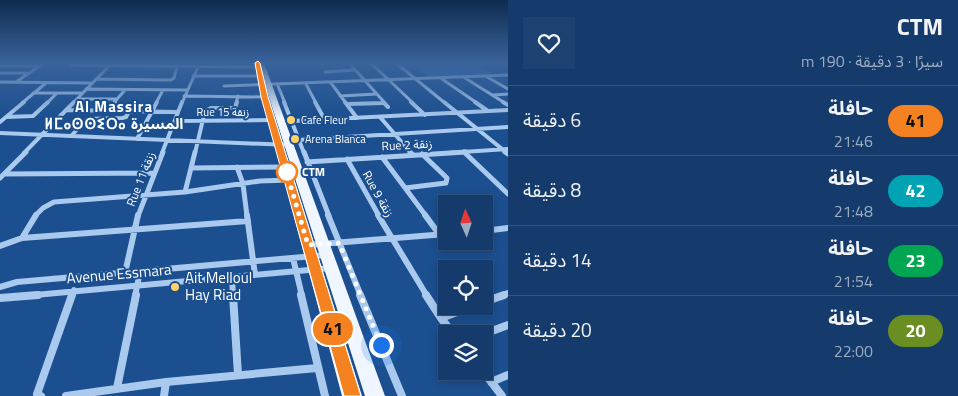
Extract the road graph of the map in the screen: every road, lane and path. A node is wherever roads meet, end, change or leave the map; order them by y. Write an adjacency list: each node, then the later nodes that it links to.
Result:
1 (191, 81): 26 (street, Rue 11 زنقة)
2 (242, 81): 21 (street)
3 (257, 81): 34 (street)
4 (265, 81): 54 (main road)
5 (266, 81): 69 (main road)
6 (267, 81): 58 (street)
7 (293, 81): 20 (street)
8 (377, 81): 17 (street)
9 (388, 81): 50 (street)
10 (417, 81): 49 (street)
11 (447, 81): 47 (street)
12 (472, 81): 32 (street)
13 (496, 81): 23 (street)
14 (0, 82): 15 (street)
15 (15, 82): 16 (street)
16 (46, 82): 18 (street); 27 (street)
17 (365, 82): 19 (street); 30 (street)
18 (92, 83): 22 (street)
19 (331, 83): 20 (street); 35 (street)
20 (306, 84): 55 (street)
21 (224, 86)
22 (86, 89): 24 (street); 29 (street)
23 (508, 89)
24 (124, 90): 25 (street); 37 (street)
25 (163, 90): 26 (street); 46 (street)
26 (187, 90): 33 (street, Rue 11 زنقة)
27 (33, 93): 28 (street); 51 (street)
28 (57, 93): 29 (street); 51 (street)
29 (83, 93): 36 (street)
30 (376, 94): 35 (street); 38 (street)
31 (508, 94): 32 (street)
32 (492, 95): 40 (street)
33 (184, 96): 34 (street); 48 (street, Rue 11 زنقة)
34 (238, 96): 57 (street)
35 (340, 96): 39 (street)
36 (77, 99): 37 (street); 42 (street)
37 (117, 99): 44 (street)
38 (383, 102): 39 (street); 41 (street)
39 (347, 104): 53 (street)
40 (508, 104)
41 (388, 107)
42 (66, 110): 44 (street); 64 (street)
43 (508, 110): 47 (street)
44 (108, 111): 45 (street)
45 (129, 111): 46 (street); 65 (street)
46 (152, 111): 48 (street); 66 (street)
47 (489, 111): 49 (street)
48 (178, 112): 56 (street, Rue 11 زنقة)
49 (456, 113): 50 (street); 61 (street)
50 (425, 115): 52 (street)
51 (6, 117): 59 (street)
52 (380, 117): 53 (street); 63 (street)
53 (357, 118): 55 (street)
54 (272, 120): 57 (street, Rue 15 زنقة); 69 (main road)
55 (325, 120): 58 (street)
56 (175, 121): 57 (street, Rue 15 زنقة); 67 (street, Rue 11 زنقة)
57 (202, 121): 68 (street)
58 (292, 121): 69 (street)
59 (0, 122)
60 (508, 127): 61 (street)
61 (476, 129): 63 (street); 70 (street)
62 (0, 133): 64 (street)
63 (395, 134): 69 (street); 75 (street)
64 (42, 135): 65 (street); 83 (street)
65 (71, 136): 66 (street)
66 (137, 139): 67 (street)
67 (167, 140): 68 (street); 82 (street, Rue 11 زنقة)
68 (198, 141): 69 (street); 81 (street)
69 (286, 141): 78 (street); 80 (main road); 100 (main road)
70 (502, 149): 71 (street, Rue 2 زنقة); 72 (street, Rue 2 زنقة); 74 (street)
71 (508, 149)
72 (464, 152): 73 (street, Rue 2 زنقة); 88 (street)
73 (422, 154): 75 (street, Rue 2 زنقة); 86 (street)
74 (508, 154)
75 (413, 155): 76 (street, Rue 2 زنقة)
76 (382, 157): 77 (street, Rue 2 زنقة); 86 (street)
77 (347, 159): 78 (street, Rue 2 زنقة); 97 (street, Rue 9 زنقة)
78 (307, 162): 98 (street)
79 (237, 167): 80 (street); 81 (street); 85 (street)
80 (285, 167): 84 (main road)
81 (191, 168): 87 (street)
82 (154, 173): 83 (street); 89 (street, Rue 11 زنقة)
83 (2, 176)
84 (289, 180): 85 (street); 101 (main road)
85 (243, 184): 87 (street); 90 (street)
86 (405, 188): 94 (street)
87 (185, 192): 89 (street)
88 (508, 194)
89 (145, 195): 93 (street, Rue 11 زنقة); 96 (street)
90 (248, 221): 93 (street); 103 (street)
91 (508, 228): 92 (street)
92 (493, 229)
93 (134, 230): 96 (street); 108 (street, Rue 11 زنقة)
94 (438, 233)
95 (438, 234): 97 (street)
96 (22, 238): 99 (street)
97 (391, 238): 98 (street); 118 (street, Rue 9 زنقة)
98 (339, 243): 100 (street); 134 (street)
99 (0, 246)
100 (324, 250): 101 (street, Avenue Essmara); 101 (street); 104 (main road)
101 (310, 251): 102 (street, Avenue Essmara); 105 (main road)
102 (293, 258): 103 (street, Avenue Essmara); 106 (street)
103 (254, 262): 107 (street, Avenue Essmara); 109 (street)
104 (331, 268): 105 (street, Avenue Essmara); 133 (main road)
105 (316, 270): 106 (street, Avenue Essmara); 132 (main road)
106 (296, 271): 109 (street, Avenue Essmara); 122 (street)
107 (140, 272): 108 (street, Avenue Essmara); 111 (street)
108 (125, 273): 112 (street, Avenue Essmara)
109 (256, 275): 110 (street, Avenue Essmara)
110 (232, 277): 111 (street, Avenue Essmara); 123 (street)
111 (137, 285): 113 (street, Avenue Essmara); 127 (street)
112 (0, 287)
113 (74, 290): 115 (street, Avenue Essmara); 128 (street)
114 (508, 294): 116 (street)
115 (0, 298)
116 (493, 299)
117 (449, 315): 118 (street)
118 (441, 318): 119 (street, Rue 9 زنقة)
119 (446, 325)
120 (508, 325): 121 (street)
121 (493, 331)
122 (318, 368): 123 (street); 131 (street)
123 (238, 375): 125 (street)
124 (508, 376): 126 (street)
125 (166, 382): 127 (street); 130 (street)
126 (491, 382): 135 (street)
127 (117, 388): 129 (street)
128 (41, 396)
129 (66, 396)
130 (164, 396)
131 (325, 396)
132 (352, 396)
133 (376, 396)
134 (402, 396)
135 (502, 396)

